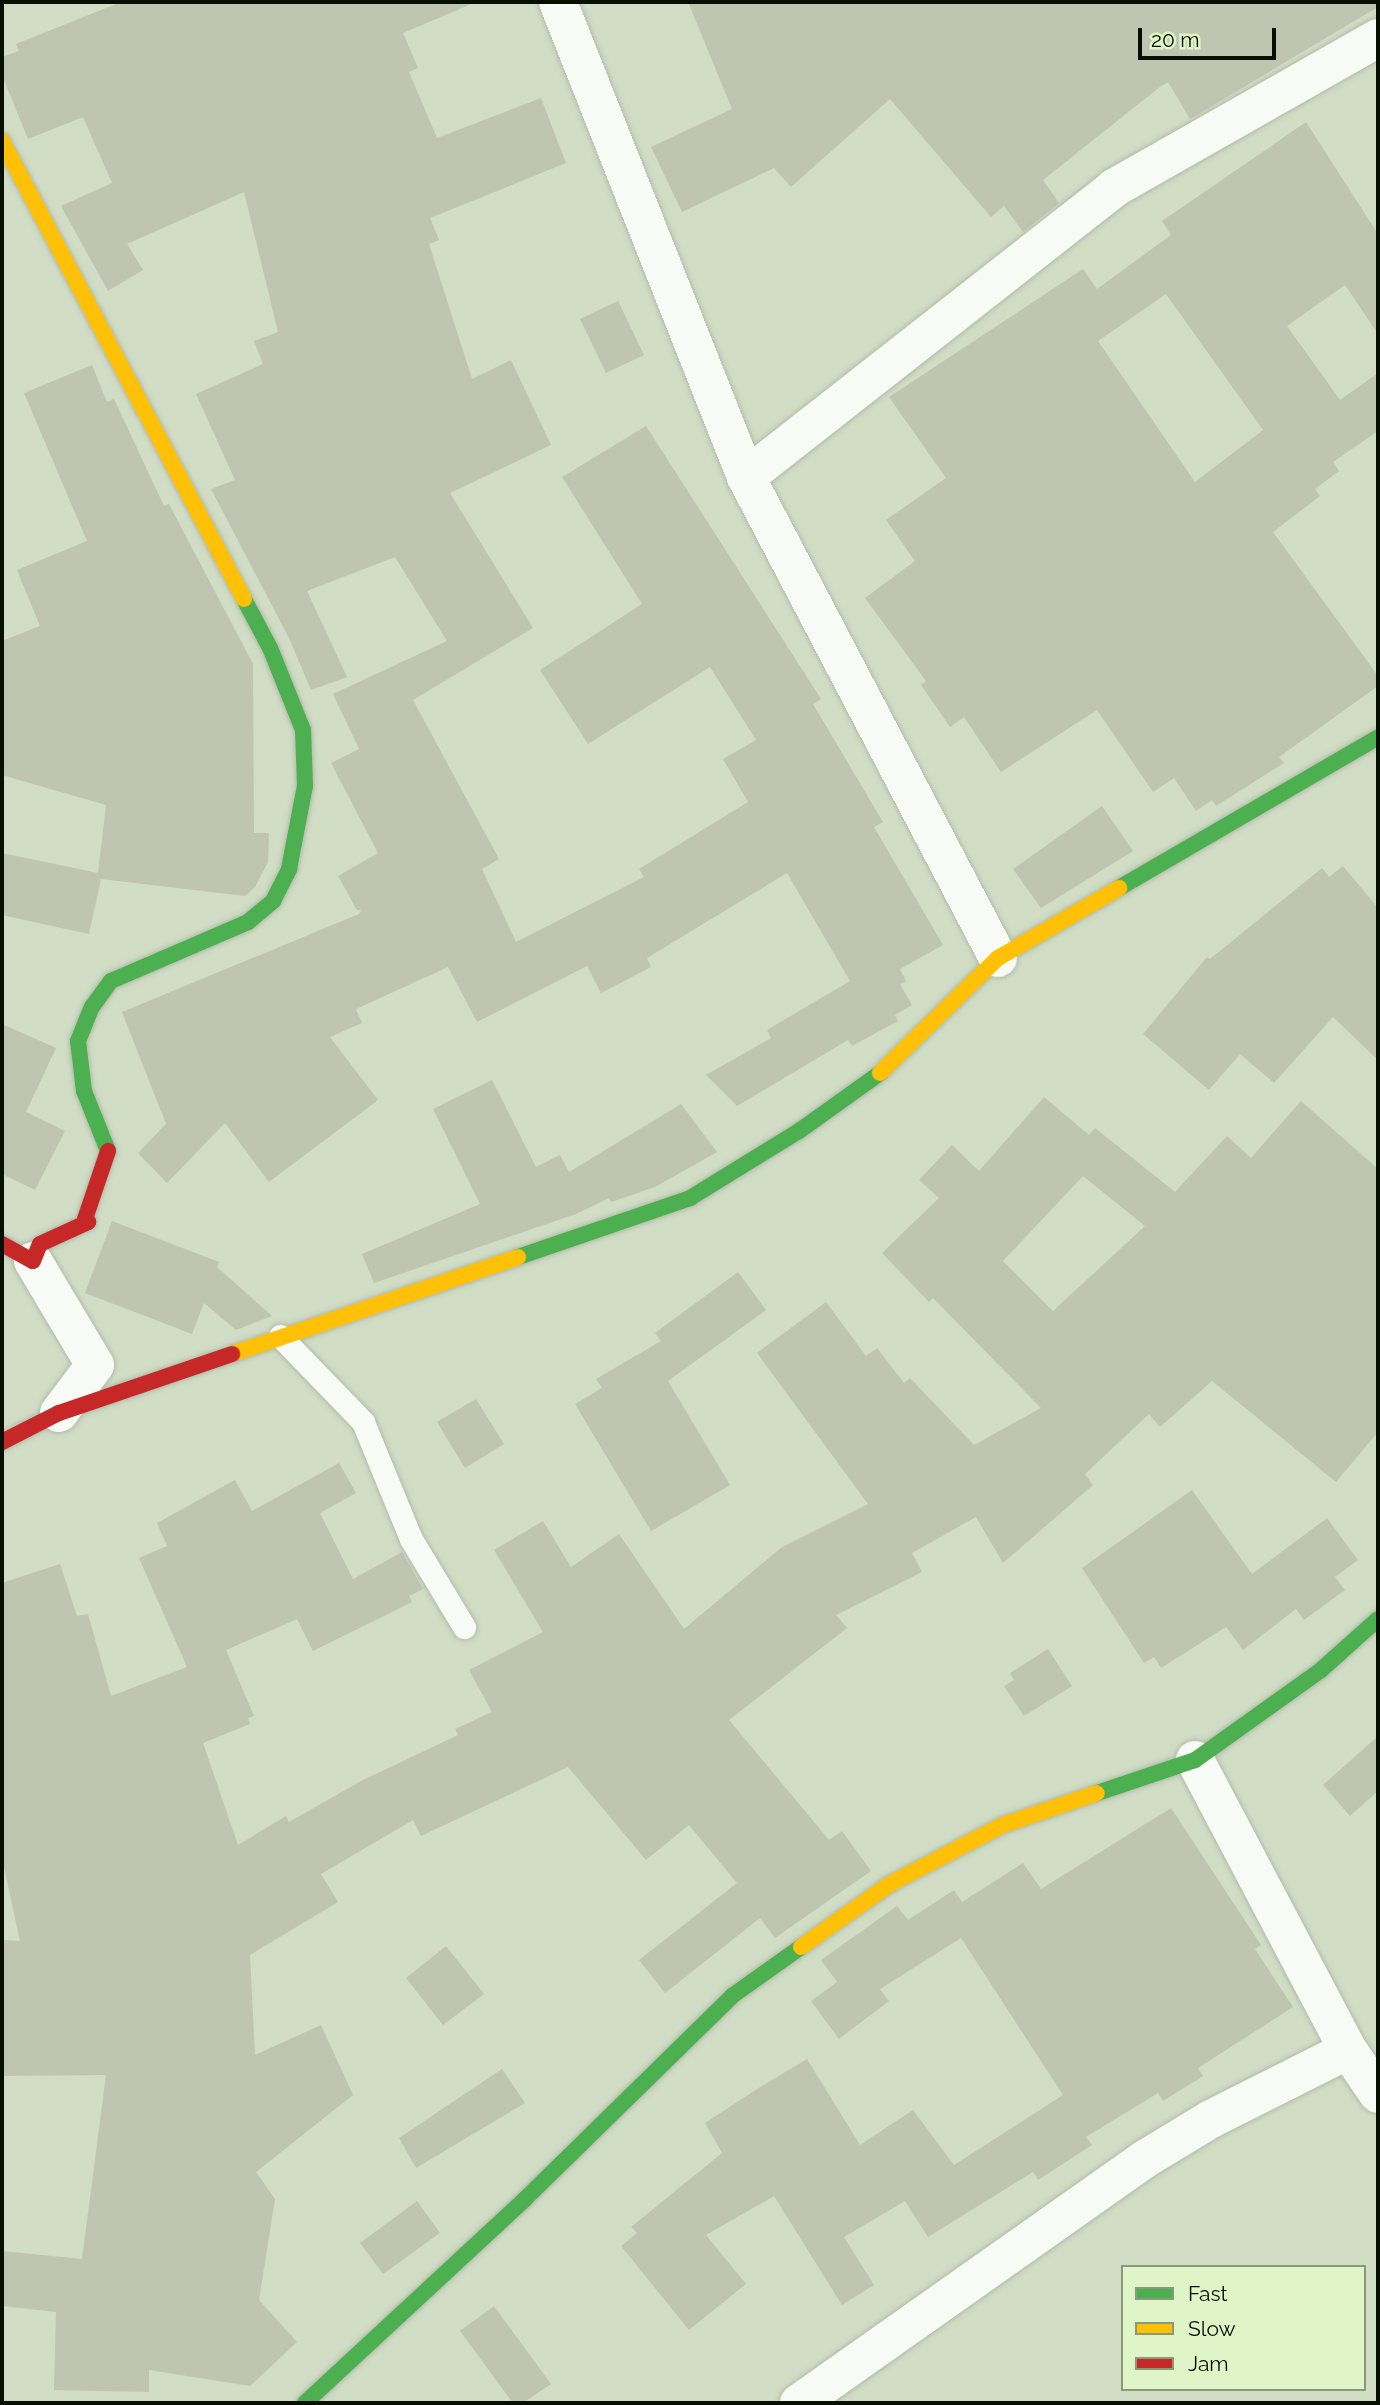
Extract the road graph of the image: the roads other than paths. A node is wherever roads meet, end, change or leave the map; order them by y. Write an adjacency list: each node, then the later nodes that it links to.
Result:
1 (558, 2): 4 (street)
2 (1378, 38): 4 (street)
3 (2, 141): 7 (street)
4 (746, 477): 6 (street)
5 (1378, 737): 6 (street)
6 (998, 958): 8 (street)
7 (17, 1253): 9 (street)
8 (280, 1336): 9 (street); 12 (lane)
9 (59, 1413): 10 (street)
10 (2, 1443)
11 (1378, 1619): 13 (street)
12 (464, 1627)
13 (1195, 1760): 14 (street); 16 (street)
14 (1348, 2050): 15 (street); 17 (street)
15 (1378, 2094)
16 (305, 2403)
17 (799, 2403)

